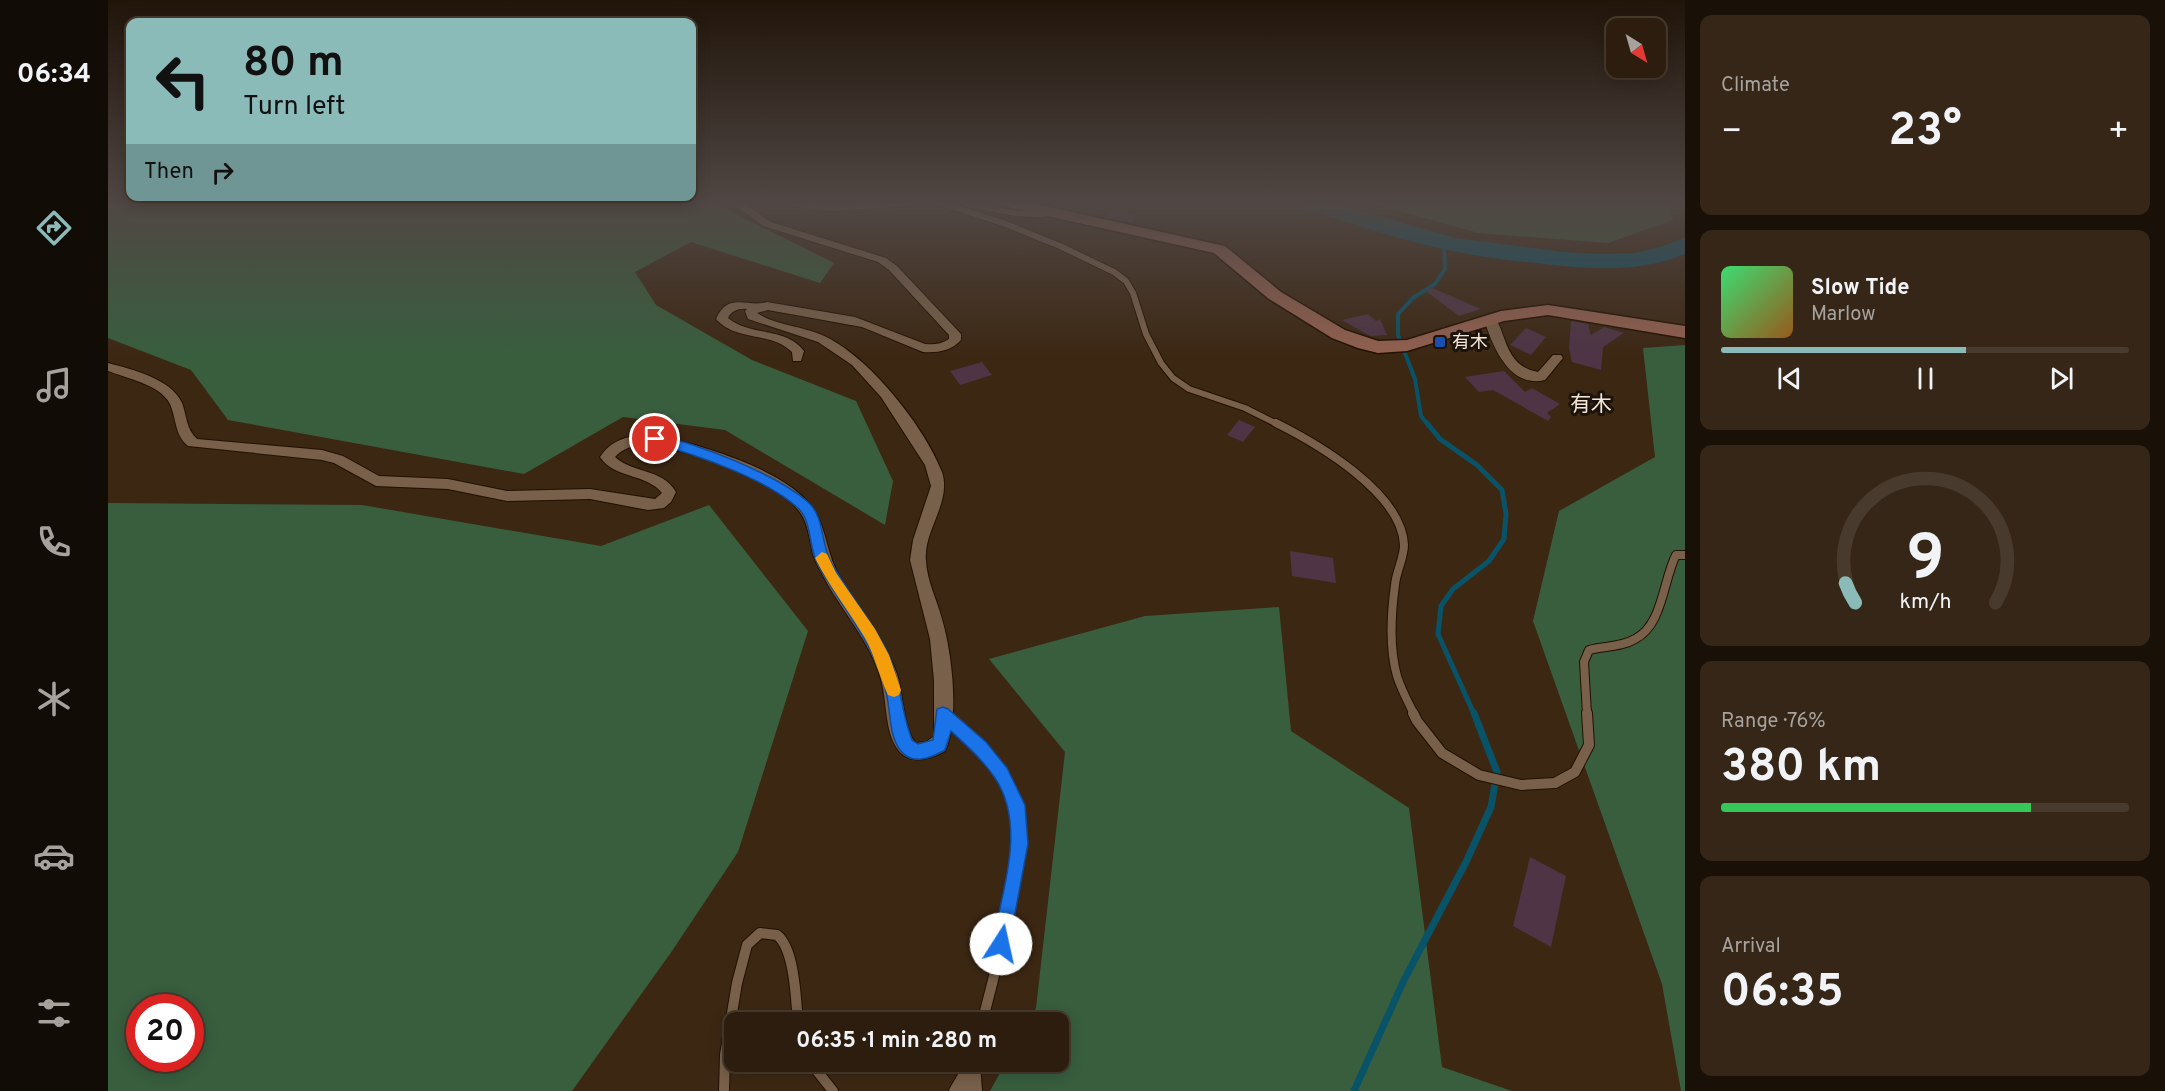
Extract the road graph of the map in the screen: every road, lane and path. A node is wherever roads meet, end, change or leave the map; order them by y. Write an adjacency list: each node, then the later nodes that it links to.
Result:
1 (863, 254): 4 (street)
2 (1076, 254): 10 (lane)
3 (1228, 254): 5 (street)
4 (758, 307): 7 (street); 11 (street)
5 (1490, 319): 6 (street); 8 (street)
6 (1685, 332)
7 (797, 358)
8 (1557, 358)
9 (108, 368): 11 (street)
10 (1685, 555)
11 (943, 714): 14 (lane)
12 (732, 1012): 13 (lane)
13 (797, 1012)
14 (985, 1012)
15 (725, 1072): 19 (lane)
16 (818, 1072): 20 (lane)
17 (966, 1072): 21 (lane)
18 (971, 1072): 22 (street)
19 (724, 1091)
20 (833, 1091)
21 (954, 1091)
22 (971, 1091)

